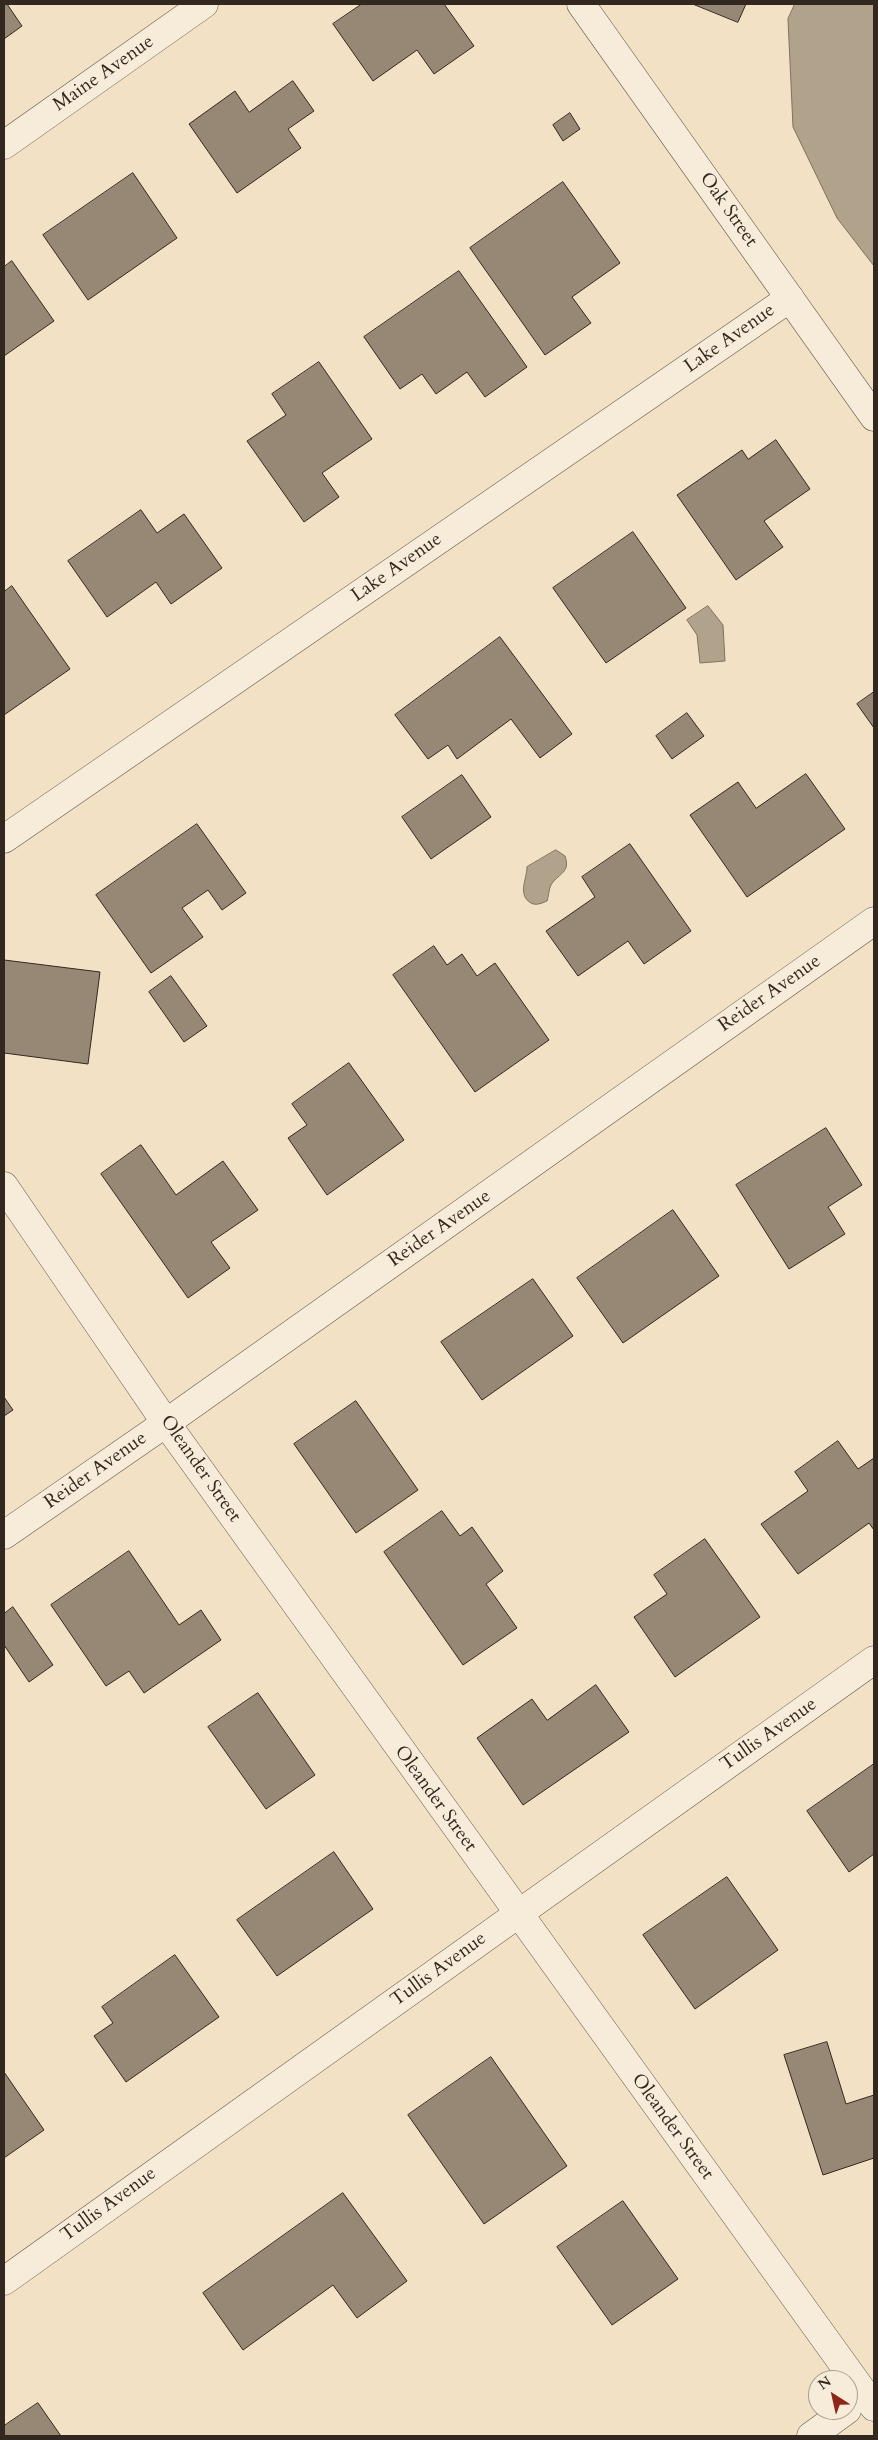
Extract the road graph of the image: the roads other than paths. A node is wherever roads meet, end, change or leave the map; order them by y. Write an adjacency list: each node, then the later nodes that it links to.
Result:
1 (204, 4): 3 (street, Maine Avenue)
2 (581, 4): 4 (street, Oak Street)
3 (4, 145)
4 (790, 298): 5 (street, Oak Street); 6 (street, Lake Avenue)
5 (874, 417)
6 (4, 839)
7 (874, 921): 9 (street, Reider Avenue)
8 (4, 1186): 9 (street, Oleander Street)
9 (166, 1423): 10 (street, Reider Avenue); 12 (street, Oleander Street)
10 (4, 1534)
11 (874, 1660): 12 (street, Tullis Avenue)
12 (518, 1914): 13 (street, Tullis Avenue); 14 (street, Oleander Street)
13 (4, 2280)
14 (862, 2403): 15 (street)
15 (810, 2436)

